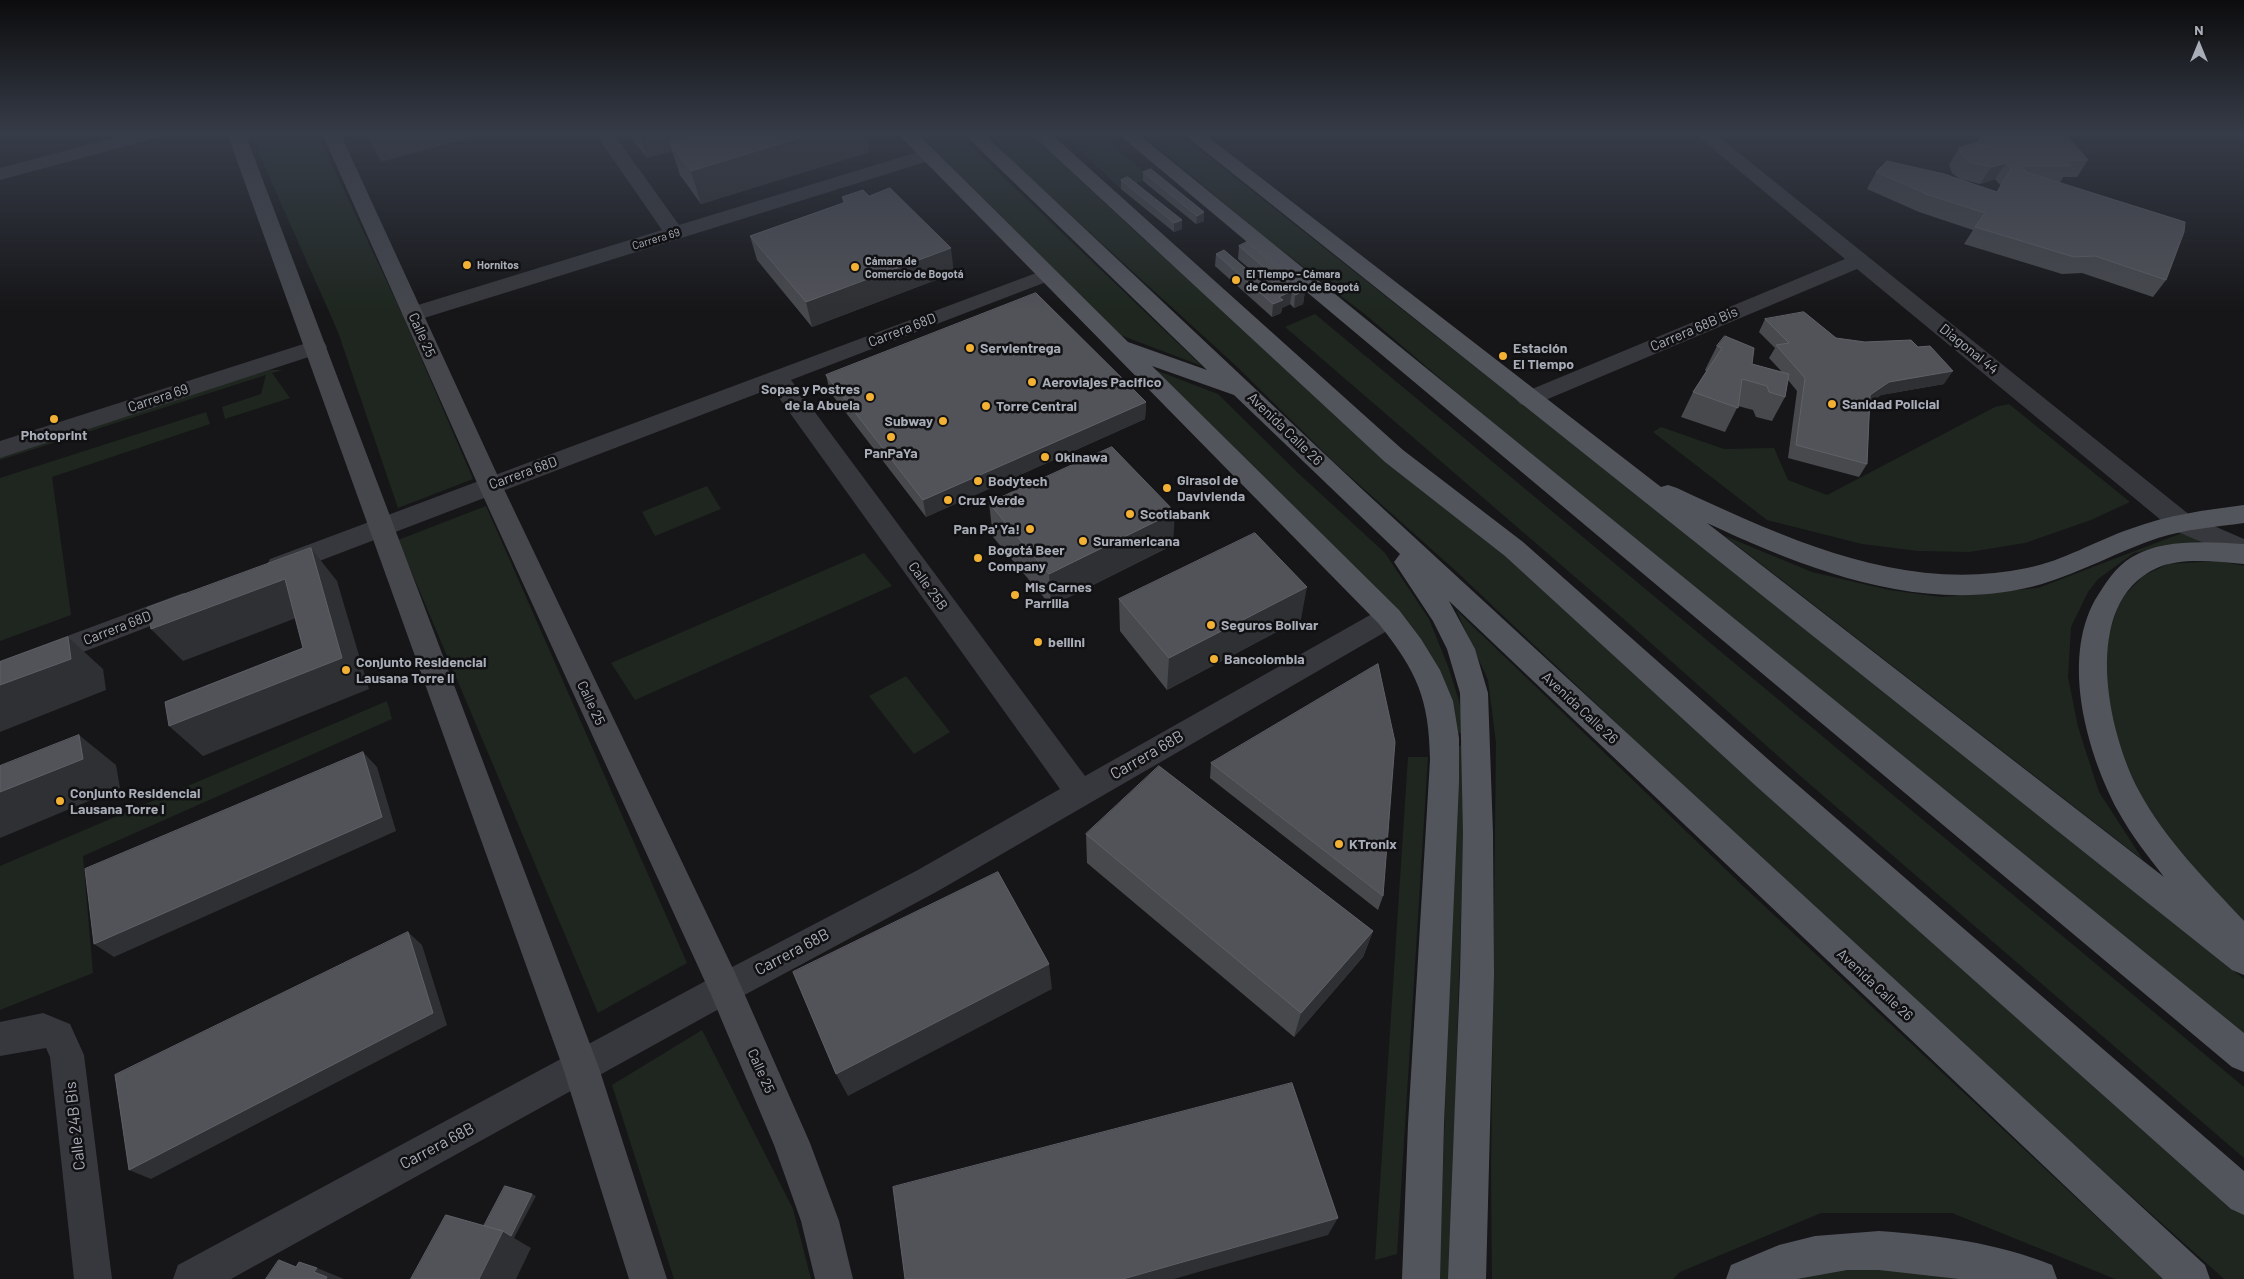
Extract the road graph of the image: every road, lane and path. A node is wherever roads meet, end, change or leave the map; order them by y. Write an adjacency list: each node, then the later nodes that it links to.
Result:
1 (258, 193): 16 (street)
2 (358, 193): 14 (street, Calle 25)
3 (646, 193): 11 (street)
4 (805, 193): 11 (street, Carrera 69)
5 (966, 193): 13 (main road)
6 (1038, 193): 18 (main road, Avenida Calle 26)
7 (1105, 193): 39 (main road)
8 (1198, 193): 37 (main road)
9 (1266, 193): 19 (main road)
10 (1777, 193): 12 (street, Diagonal 44)
11 (674, 233): 14 (street, Carrera 69)
12 (1861, 260): 19 (street, Carrera 68B Bis); 25 (street, Diagonal 44)
13 (1047, 274): 15 (main road); 17 (street, Carrera 68D)
14 (413, 314): 22 (street, Calle 25)
15 (1118, 345): 18 (main road); 30 (main road)
16 (316, 347): 20 (street, Carrera 69); 26 (street)
17 (777, 378): 22 (street, Carrera 68D); 32 (street, Calle 25B)
18 (1247, 392): 23 (main road, Avenida Calle 26)
19 (1528, 399): 21 (main road)
20 (0, 450)
21 (1620, 470): 25 (main road); 34 (main road)
22 (490, 485): 26 (street, Carrera 68D); 35 (street, Calle 25)
23 (1355, 497): 45 (main road); 48 (main road, Avenida Calle 26)
24 (2244, 514): 25 (main road)
25 (2182, 523): 27 (street, Diagonal 44)
26 (381, 526): 28 (street, Carrera 68D); 38 (street)
27 (2244, 552): 33 (main road)
28 (256, 575)
29 (210, 592): 31 (street, Carrera 68D)
30 (1389, 617): 32 (street, Carrera 68B); 44 (main road)
31 (0, 673)
32 (1080, 794): 35 (street, Carrera 68B)
33 (2244, 946)
34 (2244, 959)
35 (725, 988): 38 (street, Carrera 68B); 43 (street, Calle 25)
36 (0, 1040): 40 (street, Calle 24B Bis)
37 (2244, 1055)
38 (581, 1068): 41 (street, Carrera 68B); 42 (street)
39 (2244, 1196)
40 (93, 1279)
41 (192, 1279)
42 (648, 1279)
43 (834, 1279)
44 (1421, 1279)
45 (1467, 1279)
46 (1745, 1279): 47 (main road)
47 (2038, 1279)
48 (2190, 1279)

